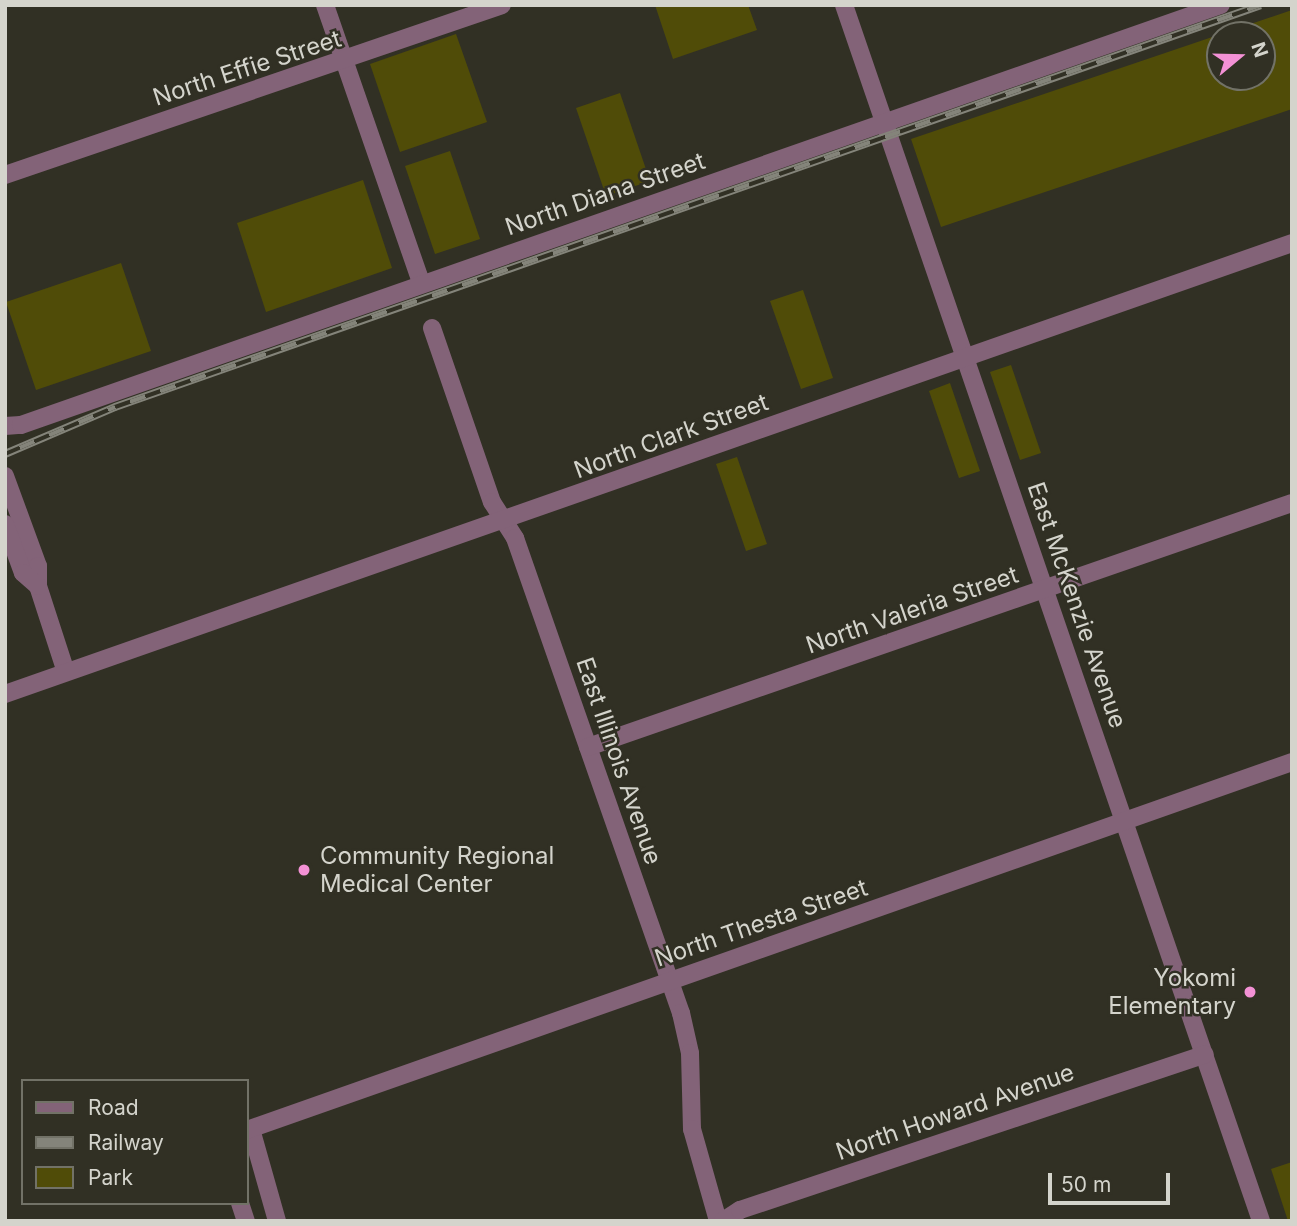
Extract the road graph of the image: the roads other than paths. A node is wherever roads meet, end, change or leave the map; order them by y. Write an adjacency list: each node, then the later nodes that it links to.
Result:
1 (325, 5): 5 (street)
2 (502, 5): 5 (street, North Effie Street)
3 (844, 5): 6 (street, East McKenzie Avenue)
4 (1221, 5): 6 (street, North Diana Street)
5 (344, 62): 7 (street, North Effie Street); 9 (street)
6 (884, 123): 9 (street, North Diana Street); 11 (street, East McKenzie Avenue)
7 (5, 175)
8 (1292, 243): 11 (street, North Clark Street)
9 (421, 283): 12 (street, North Diana Street)
10 (432, 328): 15 (street, East Illinois Avenue)
11 (965, 358): 15 (street, North Clark Street); 18 (street, East McKenzie Avenue)
12 (5, 426)
13 (5, 476): 17 (street)
14 (1292, 503): 18 (street, North Valeria Street)
15 (505, 521): 19 (street, North Clark Street); 21 (street, East Illinois Avenue)
16 (5, 524): 17 (street)
17 (38, 586): 19 (street)
18 (1045, 590): 21 (street, North Valeria Street); 23 (street, East McKenzie Avenue)
19 (66, 672): 20 (street, North Clark Street)
20 (5, 694)
21 (588, 747): 24 (street, East Illinois Avenue)
22 (1292, 762): 23 (street, North Thesta Street)
23 (1125, 821): 24 (street, North Thesta Street); 25 (street, East McKenzie Avenue)
24 (669, 981): 26 (street, North Thesta Street); 28 (street, East Illinois Avenue)
25 (1205, 1054): 28 (street, North Howard Avenue); 29 (street, East McKenzie Avenue)
26 (249, 1129): 27 (street)
27 (277, 1221)
28 (720, 1221)
29 (1261, 1221)

